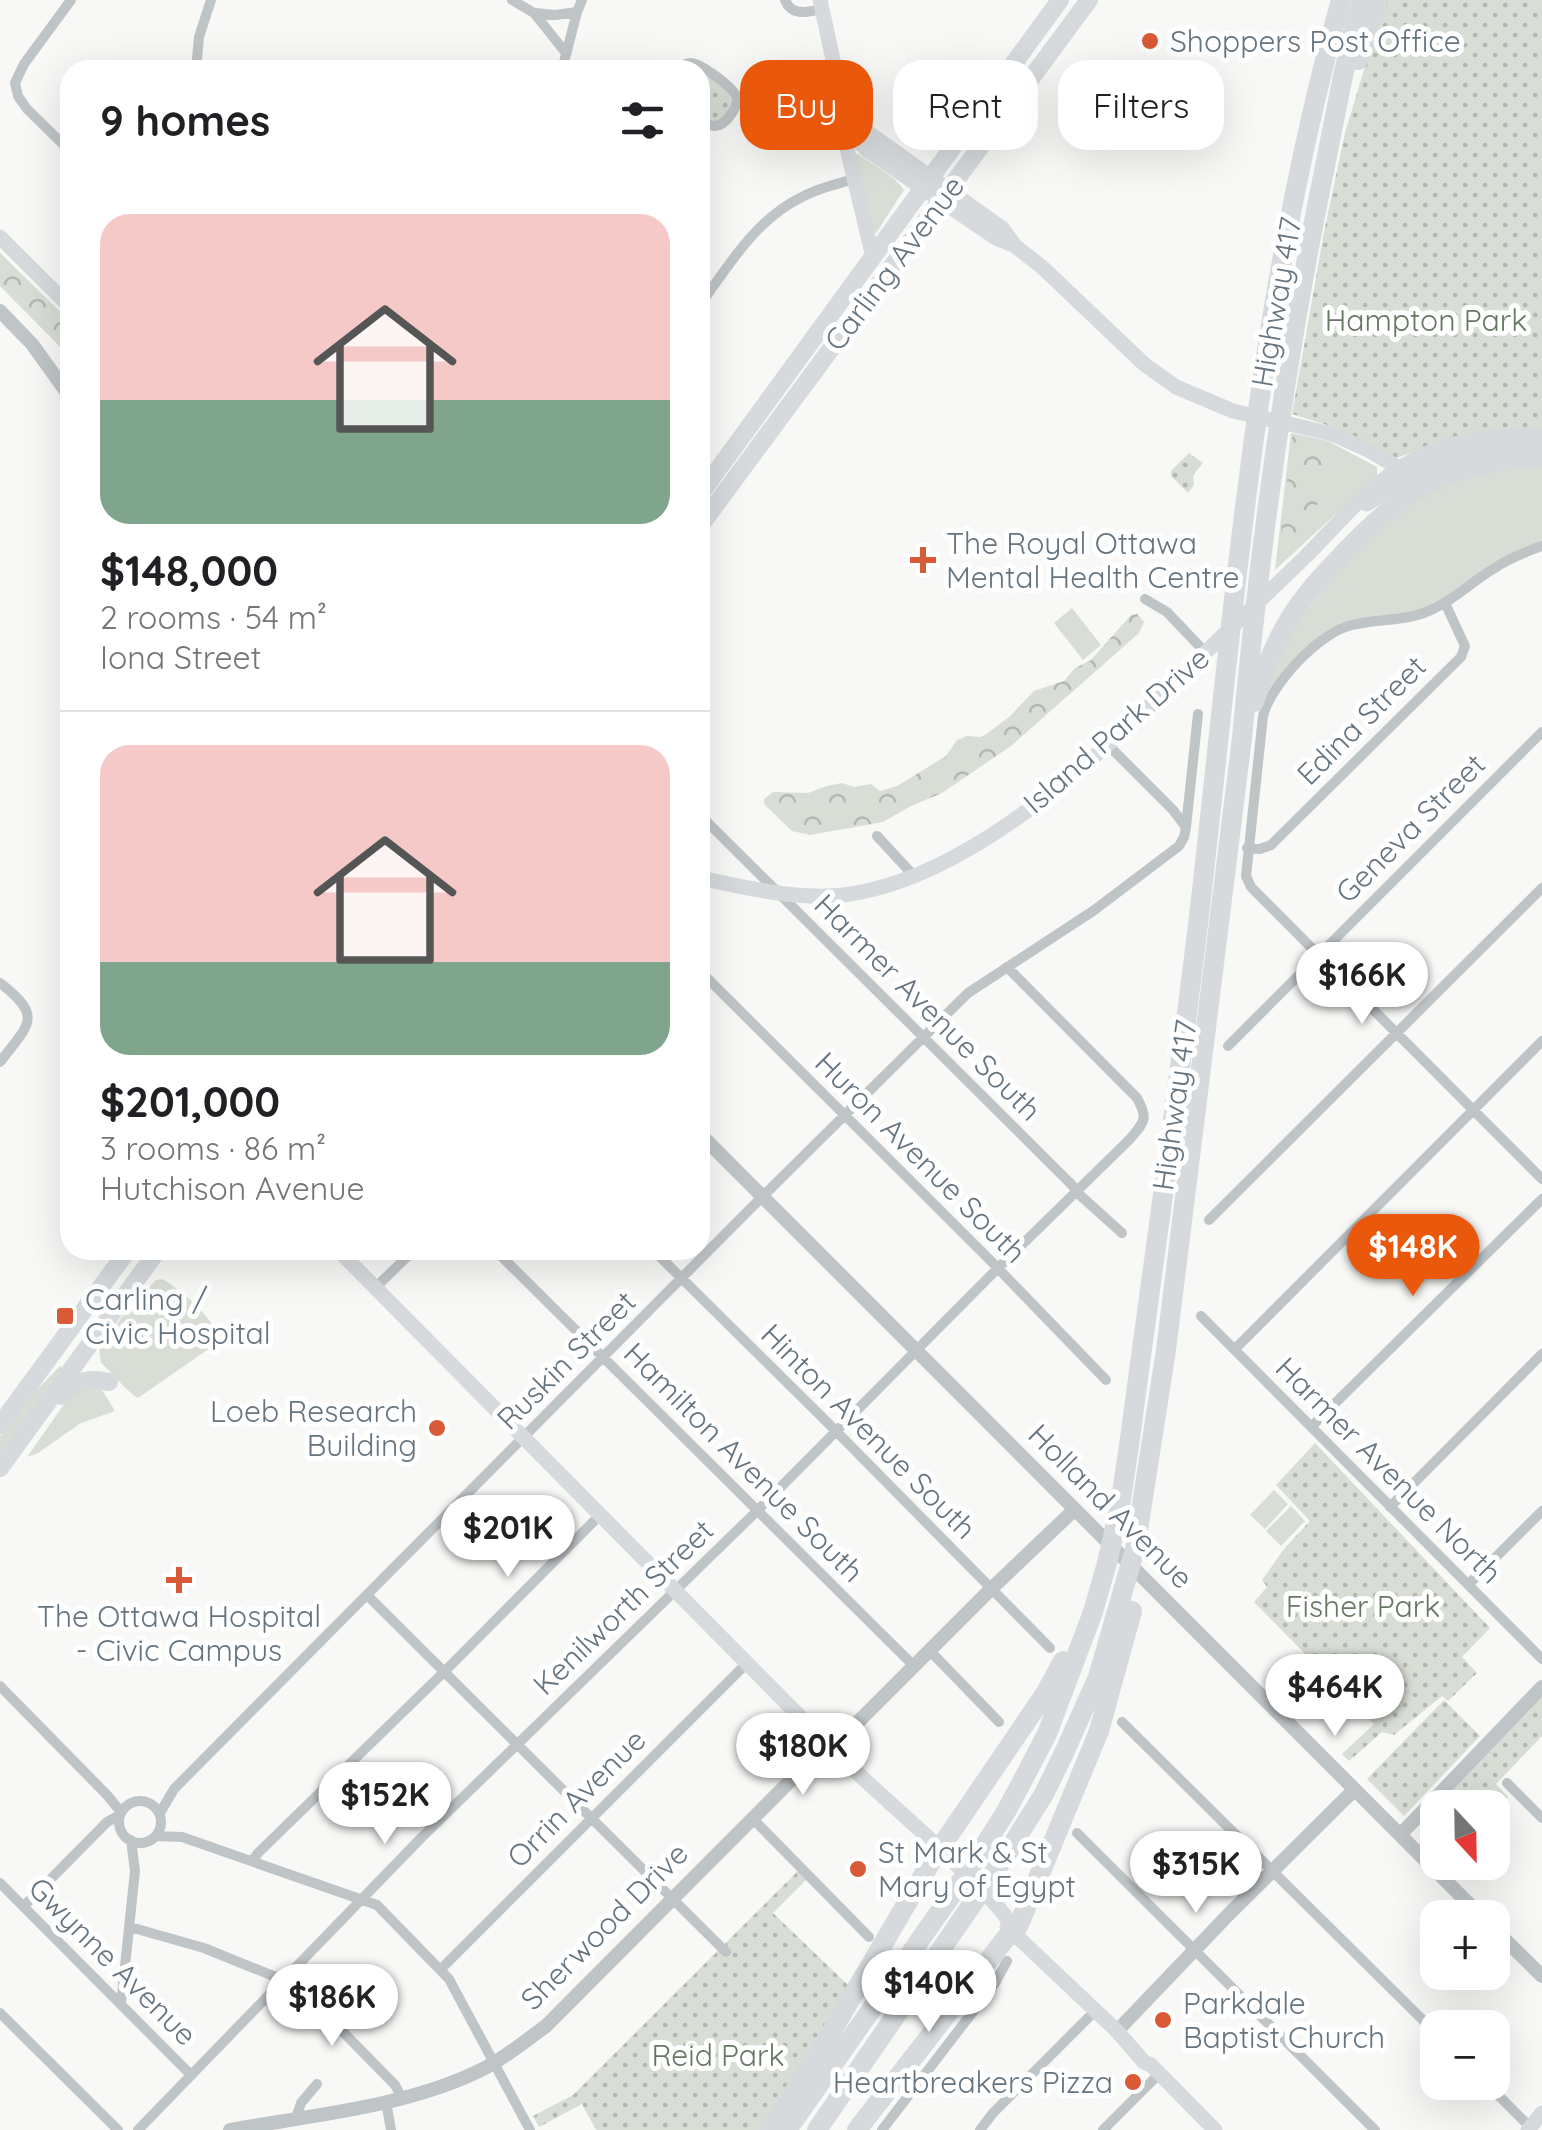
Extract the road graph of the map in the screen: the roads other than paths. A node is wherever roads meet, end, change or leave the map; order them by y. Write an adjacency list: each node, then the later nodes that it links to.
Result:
1 (72, 0): 22 (street)
2 (212, 0): 15 (street)
3 (512, 0): 13 (street)
4 (582, 0): 12 (street)
5 (785, 0): 11 (street)
6 (1060, 0): 26 (main road, Carling Avenue)
7 (1089, 0): 27 (main road, Carling Avenue)
8 (1341, 0): 109 (highway, Highway 417)
9 (1362, 0): 19 (highway)
10 (1378, 0): 19 (highway)
11 (821, 4): 17 (main road)
12 (577, 12): 13 (street); 14 (street)
13 (534, 13): 14 (street)
14 (566, 53): 16 (street)
15 (197, 60)
16 (564, 60)
17 (833, 60)
18 (710, 74): 20 (street)
19 (1335, 117): 47 (highway)
20 (710, 125)
21 (873, 136): 26 (main road)
22 (60, 141)
23 (847, 150): 25 (main road)
24 (868, 150): 26 (main road)
25 (854, 179): 29 (main road); 30 (street)
26 (927, 182): 27 (main road); 29 (main road, Carling Avenue)
27 (944, 194): 36 (main road); 39 (main road, Carling Avenue)
28 (0, 237): 31 (main road)
29 (873, 257): 38 (main road, Carling Avenue)
30 (710, 290)
31 (60, 297)
32 (0, 311): 33 (street)
33 (60, 381)
34 (1542, 437): 36 (main road, Island Park Drive)
35 (1542, 452): 37 (main road, Island Park Drive); 47 (highway)
36 (1399, 468): 37 (main road); 40 (main road, Island Park Drive)
37 (1424, 470): 40 (main road, Island Park Drive)
38 (710, 477)
39 (710, 512)
40 (1328, 534): 44 (main road, Island Park Drive)
41 (1542, 546): 43 (street)
42 (1146, 599): 44 (street)
43 (1445, 603): 52 (street, Edina Street); 52 (street)
44 (1206, 652): 48 (main road, Island Park Drive)
45 (1198, 714): 50 (street)
46 (1542, 732): 57 (street, Geneva Street)
47 (1242, 738): 105 (highway)
48 (1108, 745): 50 (street); 53 (main road, Island Park Drive)
49 (710, 825): 56 (street, Harmer Avenue South)
50 (1186, 827): 58 (street, Ruskin Street)
51 (877, 836): 53 (street)
52 (1248, 848): 57 (street)
53 (914, 876): 56 (main road, Island Park Drive)
54 (710, 880): 56 (main road, Island Park Drive)
55 (1542, 888): 61 (street)
56 (776, 892): 62 (street, Harmer Avenue South)
57 (1317, 955): 61 (street); 64 (street, Geneva Street)
58 (1007, 967): 62 (street, Ruskin Street); 70 (street, Kenilworth Street)
59 (710, 981): 67 (street, Huron Avenue South)
60 (0, 983): 65 (street)
61 (1396, 1033): 66 (street); 73 (street)
62 (925, 1036): 67 (street, Ruskin Street); 70 (street, Harmer Avenue South)
63 (1542, 1041): 66 (street)
64 (1228, 1046)
65 (0, 1062)
66 (1474, 1111): 69 (street); 87 (street)
67 (844, 1116): 71 (street, Ruskin Street); 83 (street, Huron Avenue South)
68 (710, 1144): 71 (street, Holland Avenue)
69 (1542, 1179)
70 (1076, 1191): 74 (street, Harmer Avenue South); 83 (street, Kenilworth Street)
71 (762, 1196): 75 (street, Ruskin Street); 88 (street, Holland Avenue)
72 (1542, 1200): 95 (street)
73 (1209, 1220)
74 (1122, 1233)
75 (710, 1250)
76 (121, 1260): 93 (main road)
77 (151, 1260): 94 (main road)
78 (348, 1260): 85 (main road)
79 (404, 1260): 85 (street)
80 (506, 1260): 90 (street, Hamilton Avenue South)
81 (662, 1260): 84 (street, Hinton Avenue South)
82 (700, 1260): 84 (street, Ruskin Street)
83 (998, 1268): 88 (street, Kenilworth Street); 91 (street, Huron Avenue South)
84 (682, 1279): 90 (street, Ruskin Street); 96 (street, Hinton Avenue South)
85 (376, 1287): 97 (main road)
86 (1201, 1316): 87 (street, Harmer Avenue North)
87 (1234, 1349): 95 (street, Harmer Avenue North)
88 (916, 1350): 96 (street, Kenilworth Street); 100 (street, Holland Avenue)
89 (1542, 1354): 99 (street)
90 (604, 1358): 97 (street, Ruskin Street); 101 (street, Hamilton Avenue South)
91 (1106, 1380)
92 (109, 1382): 94 (main road)
93 (0, 1425)
94 (29, 1428): 98 (main road)
95 (1311, 1428): 99 (street, Harmer Avenue North)
96 (836, 1431): 101 (street, Kenilworth Street); 106 (street, Hinton Avenue South)
97 (524, 1438): 103 (main road); 108 (street, Ruskin Street)
98 (0, 1468)
99 (1390, 1506): 104 (street, Harmer Avenue North)
100 (1074, 1510): 106 (street, Sherwood Drive); 124 (street, Holland Avenue)
101 (758, 1511): 107 (street, Kenilworth Street); 114 (street, Hamilton Avenue South)
102 (1542, 1511): 104 (street)
103 (600, 1516): 107 (main road); 115 (street)
104 (1468, 1585): 112 (street, Harmer Avenue North)
105 (1132, 1587): 148 (highway); 180 (highway)
106 (991, 1589): 110 (street, Hinton Avenue South); 111 (street, Sherwood Drive)
107 (675, 1590): 113 (main road); 120 (street, Kenilworth Street)
108 (368, 1595): 115 (street); 123 (street, Ruskin Street)
109 (1093, 1612): 138 (highway); 179 (highway, Highway 417)
110 (1050, 1648)
111 (930, 1652): 114 (street, Sherwood Drive); 118 (street)
112 (1542, 1659)
113 (747, 1663): 121 (main road); 131 (street, Orrin Avenue)
114 (915, 1667): 121 (street, Sherwood Drive)
115 (444, 1672): 120 (street); 139 (street)
116 (0, 1686): 125 (street)
117 (1542, 1687): 134 (street)
118 (999, 1722)
119 (1122, 1722): 141 (street)
120 (517, 1746): 131 (street); 143 (street, Kenilworth Street)
121 (829, 1746): 129 (street, Sherwood Drive); 138 (main road)
122 (1507, 1784): 130 (street)
123 (174, 1789): 126 (street, Ruskin Street); 128 (street, Ruskin Street)
124 (1354, 1790): 134 (street, Holland Avenue); 141 (street)
125 (108, 1795): 126 (street); 127 (street)
126 (140, 1801): 127 (street); 128 (street)
127 (120, 1814): 133 (street); 137 (street)
128 (160, 1816): 135 (street); 136 (street)
129 (752, 1818): 144 (street, Sherwood Drive); 149 (street)
130 (1542, 1818)
131 (591, 1819): 144 (street); 154 (street, Orrin Avenue)
132 (1076, 1833): 151 (street)
133 (96, 1835): 137 (street); 146 (street)
134 (1400, 1835): 145 (street, Holland Avenue)
135 (154, 1838): 136 (street); 137 (street); 140 (street)
136 (182, 1838): 139 (street)
137 (128, 1839): 140 (street)
138 (937, 1852): 148 (main road); 178 (highway)
139 (253, 1860): 143 (street)
140 (135, 1871): 147 (street)
141 (1272, 1871): 151 (street); 160 (street)
142 (0, 1883): 146 (street, Gwynne Avenue)
143 (363, 1899): 154 (street); 156 (street, Kenilworth Street)
144 (672, 1899): 152 (street); 162 (street, Sherwood Drive)
145 (1465, 1900)
146 (24, 1906): 157 (street, Gwynne Avenue)
147 (130, 1927): 156 (street); 157 (street)
148 (1014, 1932): 158 (main road); 181 (highway)
149 (869, 1937)
150 (1510, 1945): 155 (street)
151 (1194, 1949): 161 (street); 186 (street)
152 (726, 1952)
153 (1007, 1961): 182 (street)
154 (441, 1969): 162 (street)
155 (1542, 1976)
156 (284, 1979): 164 (street, Kenilworth Street); 166 (street)
157 (121, 2004): 164 (street, Gwynne Avenue)
158 (1096, 2010): 161 (main road); 183 (street)
159 (0, 2013): 173 (street)
160 (1420, 2016)
161 (1120, 2033): 163 (main road)
162 (494, 2062): 166 (street, Sherwood Drive); 177 (street)
163 (1155, 2070): 184 (street); 185 (main road)
164 (191, 2075): 174 (street, Kenilworth Street)
165 (317, 2084): 170 (street)
166 (402, 2098): 168 (street, Sherwood Drive)
167 (1502, 2100): 172 (street)
168 (386, 2102): 170 (street, Sherwood Drive); 176 (street)
169 (1542, 2114): 172 (main road)
170 (296, 2118): 171 (street, Sherwood Drive)
171 (267, 2127): 175 (street, Sherwood Drive)
172 (1530, 2129)
173 (118, 2130)
174 (138, 2130)
175 (230, 2130)
176 (391, 2130)
177 (530, 2130)
178 (770, 2130)
179 (787, 2130)
180 (817, 2130)
181 (857, 2130)
182 (882, 2130)
183 (980, 2130)
184 (1104, 2130)
185 (1216, 2130)
186 (1375, 2130)

